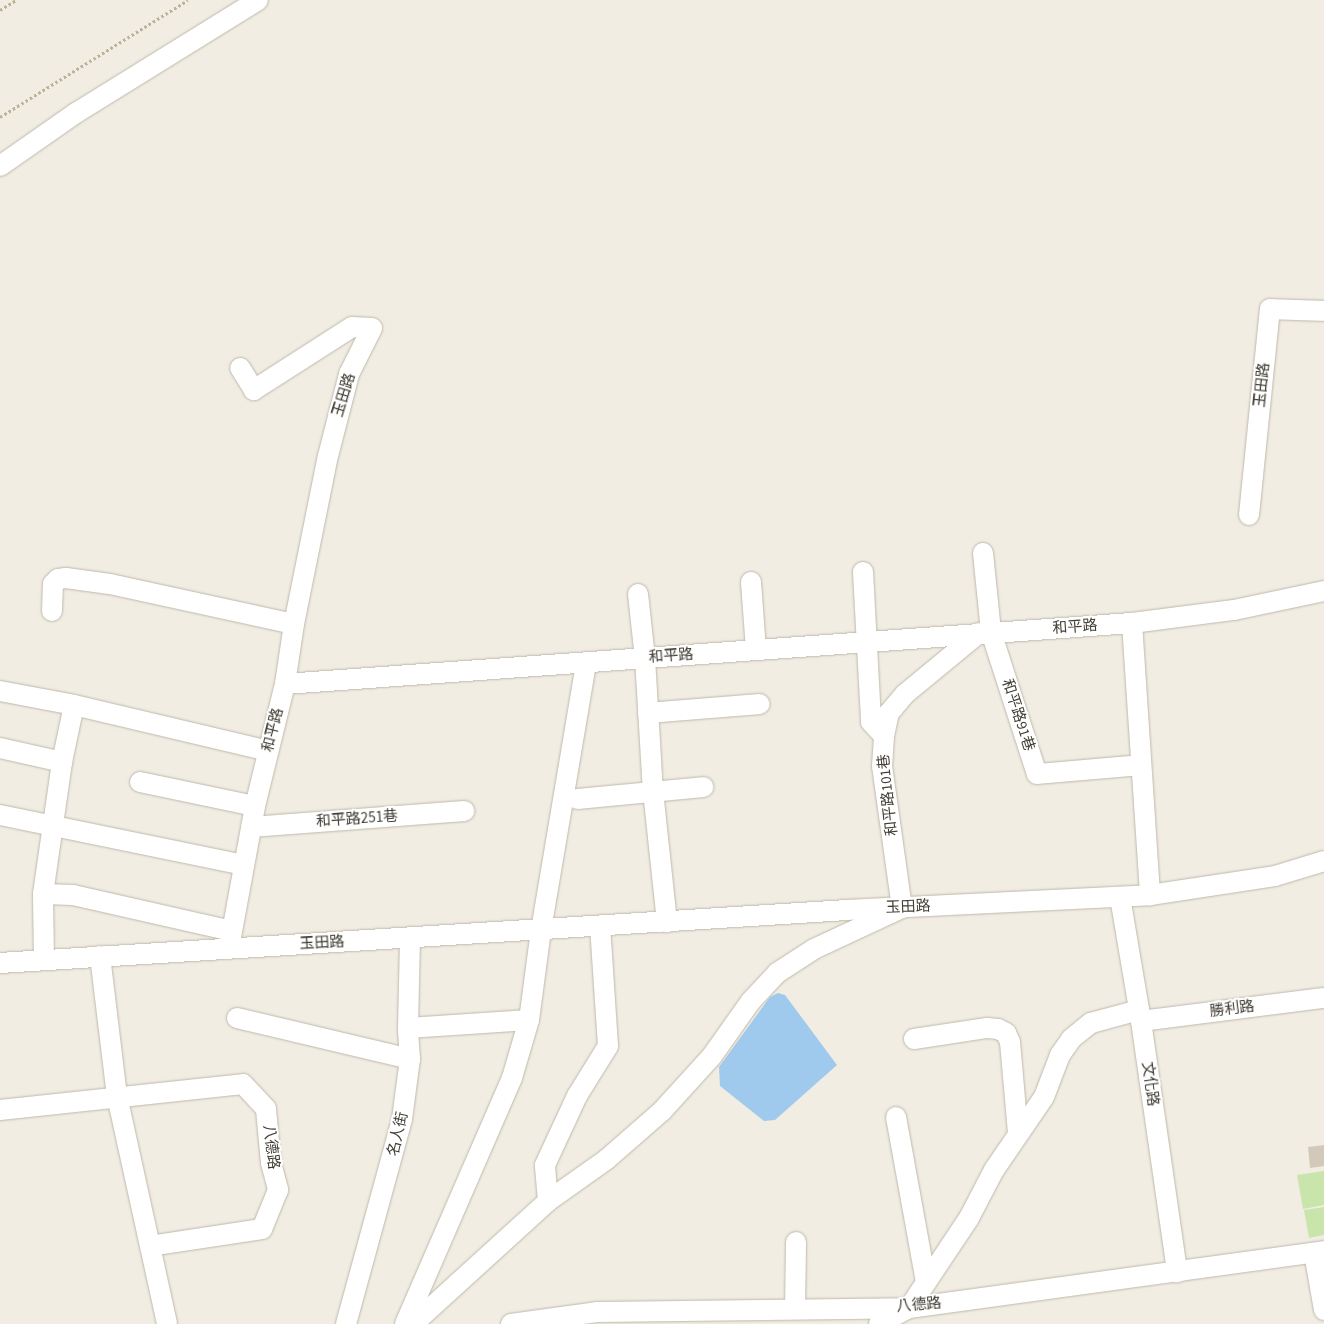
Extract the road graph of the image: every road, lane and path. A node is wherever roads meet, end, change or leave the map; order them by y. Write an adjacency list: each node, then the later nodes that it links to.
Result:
1 (16, 0): 4 (path)
2 (188, 0): 5 (path)
3 (258, 0): 6 (street)
4 (0, 10)
5 (0, 117)
6 (0, 166)
7 (1324, 311): 9 (street, 玉田路)
8 (240, 368): 17 (street, 玉田路)
9 (1249, 515)
10 (983, 553): 18 (street, 和平路91巷)
11 (863, 572): 19 (street)
12 (751, 582): 20 (street)
13 (1324, 591): 16 (street, 和平路)
14 (638, 594): 21 (street)
15 (52, 611): 17 (street)
16 (1132, 623): 18 (street, 和平路); 32 (street)
17 (294, 624): 23 (street, 玉田路)
18 (985, 633): 19 (street, 和平路); 28 (street, 和平路101巷); 32 (street, 和平路91巷)
19 (868, 642): 20 (street, 和平路); 28 (street)
20 (756, 650): 21 (street, 和平路)
21 (645, 658): 22 (street, 和平路); 27 (street)
22 (586, 662): 23 (street, 和平路); 50 (street)
23 (285, 684): 30 (street, 和平路)
24 (0, 691): 26 (street)
25 (760, 704): 27 (street)
26 (74, 705): 30 (street); 31 (street)
27 (648, 714): 35 (street)
28 (884, 736): 47 (street, 和平路101巷)
29 (0, 748): 31 (street)
30 (268, 751): 37 (street, 和平路)
31 (62, 762): 40 (street)
32 (1141, 765): 45 (street)
33 (140, 782): 37 (street)
34 (703, 787): 35 (street)
35 (654, 792): 36 (street); 48 (street)
36 (577, 799)
37 (255, 806): 41 (street, 和平路)
38 (464, 811): 41 (street, 和平路251巷)
39 (0, 815): 40 (street)
40 (53, 824): 43 (street); 44 (street)
41 (251, 827): 43 (street, 和平路)
42 (1324, 861): 45 (street, 玉田路)
43 (244, 866): 51 (street, 和平路)
44 (43, 894): 51 (street); 54 (street)
45 (1150, 895): 46 (street, 玉田路)
46 (1120, 897): 47 (street, 玉田路); 57 (street, 文化路)
47 (902, 908): 48 (street, 玉田路); 67 (street)
48 (667, 922): 49 (street, 玉田路)
49 (600, 926): 50 (street, 玉田路); 67 (street)
50 (541, 930): 52 (street, 玉田路); 59 (street)
51 (231, 939): 52 (street, 玉田路); 53 (street, 玉田路)
52 (410, 939): 60 (street, 名人街)
53 (100, 956): 54 (street, 玉田路); 63 (street)
54 (44, 960): 55 (street, 玉田路)
55 (0, 963)
56 (1324, 998): 57 (street, 勝利路)
57 (1140, 1016): 66 (street, 勝利路); 71 (street, 文化路)
58 (237, 1018): 62 (street)
59 (528, 1020): 60 (street); 78 (street)
60 (408, 1028): 62 (street, 名人街)
61 (914, 1039): 66 (street)
62 (410, 1059): 77 (street, 名人街)
63 (117, 1096): 64 (street, 八德路); 69 (street); 69 (street, 八德路)
64 (0, 1110)
65 (896, 1117): 72 (street, 八德路)
66 (1018, 1134): 72 (street, 勝利路)
67 (548, 1201): 79 (street)
68 (796, 1242): 74 (street)
69 (150, 1246): 76 (street)
70 (1319, 1252): 71 (street, 八德路); 75 (street)
71 (1177, 1272): 73 (street, 八德路)
72 (926, 1282): 73 (street, 勝利路)
73 (909, 1308): 74 (street, 八德路); 81 (street)
74 (795, 1309): 80 (street, 八德路)
75 (1324, 1310)
76 (167, 1324)
77 (346, 1324)
78 (405, 1324)
79 (413, 1324)
80 (511, 1324)
81 (878, 1324)

